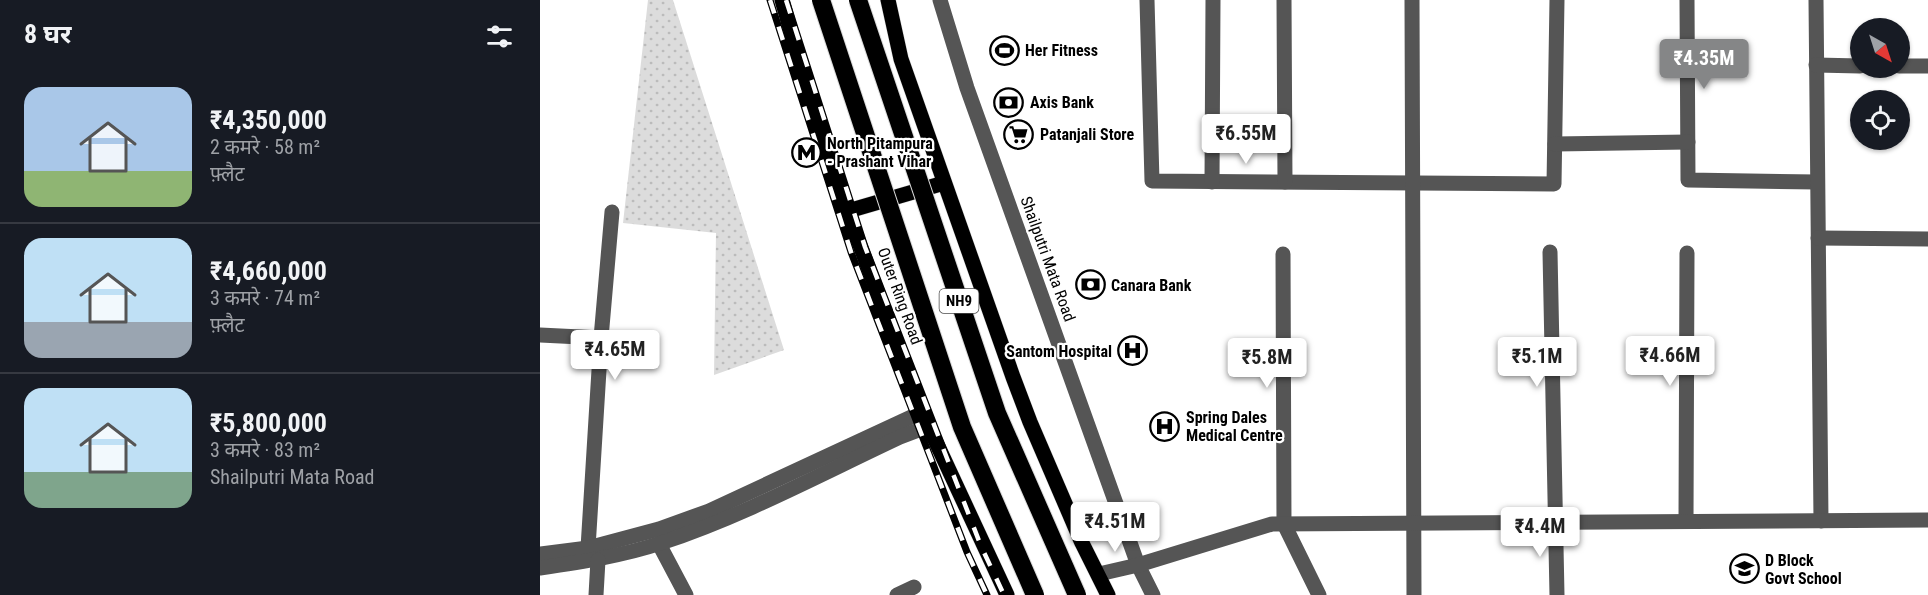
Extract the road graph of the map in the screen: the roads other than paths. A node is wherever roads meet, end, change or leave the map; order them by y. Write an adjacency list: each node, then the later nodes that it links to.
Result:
1 (782, 0): 24 (main road, Outer Ring Road)
2 (821, 0): 51 (highway, Outer Ring Road / NH9, bridge)
3 (858, 0): 52 (highway, NH9, bridge)
4 (888, 0): 22 (main road)
5 (940, 0): 43 (street, Shailputri Mata Road)
6 (1148, 0): 19 (street)
7 (1213, 0): 19 (street)
8 (1284, 0): 20 (street)
9 (1412, 0): 23 (street)
10 (1557, 0): 18 (street)
11 (1687, 0): 17 (street)
12 (1816, 0): 13 (street)
13 (1816, 65): 14 (street); 21 (street)
14 (1850, 66)
15 (1910, 66): 16 (street)
16 (1928, 66)
17 (1688, 142): 18 (street); 21 (street)
18 (1555, 144): 23 (street)
19 (1212, 182): 20 (street)
20 (1285, 182): 23 (street)
21 (1817, 182): 26 (street)
22 (944, 183): 24 (main road); 45 (main road)
23 (1412, 184): 38 (street)
24 (848, 211): 33 (main road, Outer Ring Road)
25 (612, 212): 32 (street)
26 (1818, 238): 27 (street); 34 (street)
27 (1928, 239)
28 (1550, 252): 37 (street)
29 (1687, 252): 36 (street)
30 (1283, 254): 39 (street)
31 (540, 335): 32 (street)
32 (601, 338): 42 (street)
33 (925, 419): 40 (street); 42 (street); 50 (main road, Outer Ring Road)
34 (1821, 520): 35 (street); 36 (street)
35 (1928, 520)
36 (1686, 521): 37 (street)
37 (1557, 522): 38 (street); 57 (street)
38 (1413, 523): 39 (street); 56 (street)
39 (1284, 524): 43 (street); 55 (street)
40 (659, 544): 42 (street); 48 (street)
41 (540, 554): 42 (street)
42 (593, 554): 44 (street); 47 (street)
43 (1138, 565): 45 (street); 54 (street, Shailputri Mata Road)
44 (540, 568)
45 (1099, 574): 53 (main road)
46 (914, 587): 49 (street)
47 (596, 595)
48 (686, 595)
49 (897, 595)
50 (1007, 595)
51 (1035, 595)
52 (1077, 595)
53 (1108, 595)
54 (1153, 595)
55 (1319, 595)
56 (1414, 595)
57 (1557, 595)

